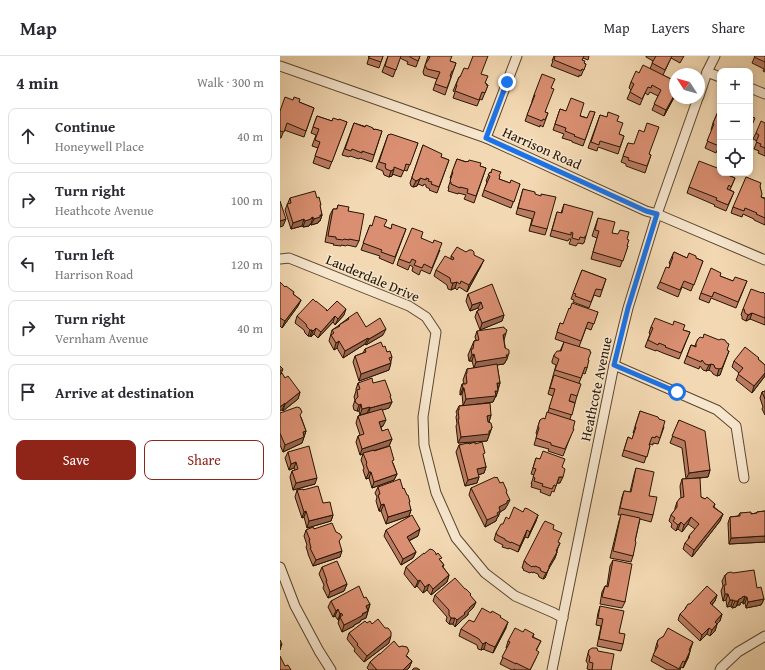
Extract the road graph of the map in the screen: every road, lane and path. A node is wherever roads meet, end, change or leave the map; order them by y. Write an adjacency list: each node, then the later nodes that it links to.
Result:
1 (517, 56): 10 (street)
2 (716, 56): 4 (street, Heathcote Avenue)
3 (280, 66): 10 (street, Harrison Road)
4 (707, 72): 5 (street); 6 (street, Heathcote Avenue)
5 (717, 76)
6 (705, 78)
7 (753, 89): 8 (street)
8 (765, 94)
9 (696, 104): 11 (street, Heathcote Avenue)
10 (486, 138): 11 (street, Harrison Road)
11 (657, 214): 13 (street, Harrison Road); 14 (street, Heathcote Avenue)
12 (280, 259): 17 (street, Lauderdale Drive)
13 (765, 260)
14 (614, 365): 15 (street); 17 (street, Heathcote Avenue)
15 (744, 478)
16 (280, 567): 19 (street)
17 (563, 618): 20 (street, Heathcote Avenue)
18 (765, 636): 21 (street)
19 (331, 670)
20 (552, 670)
21 (720, 670)

